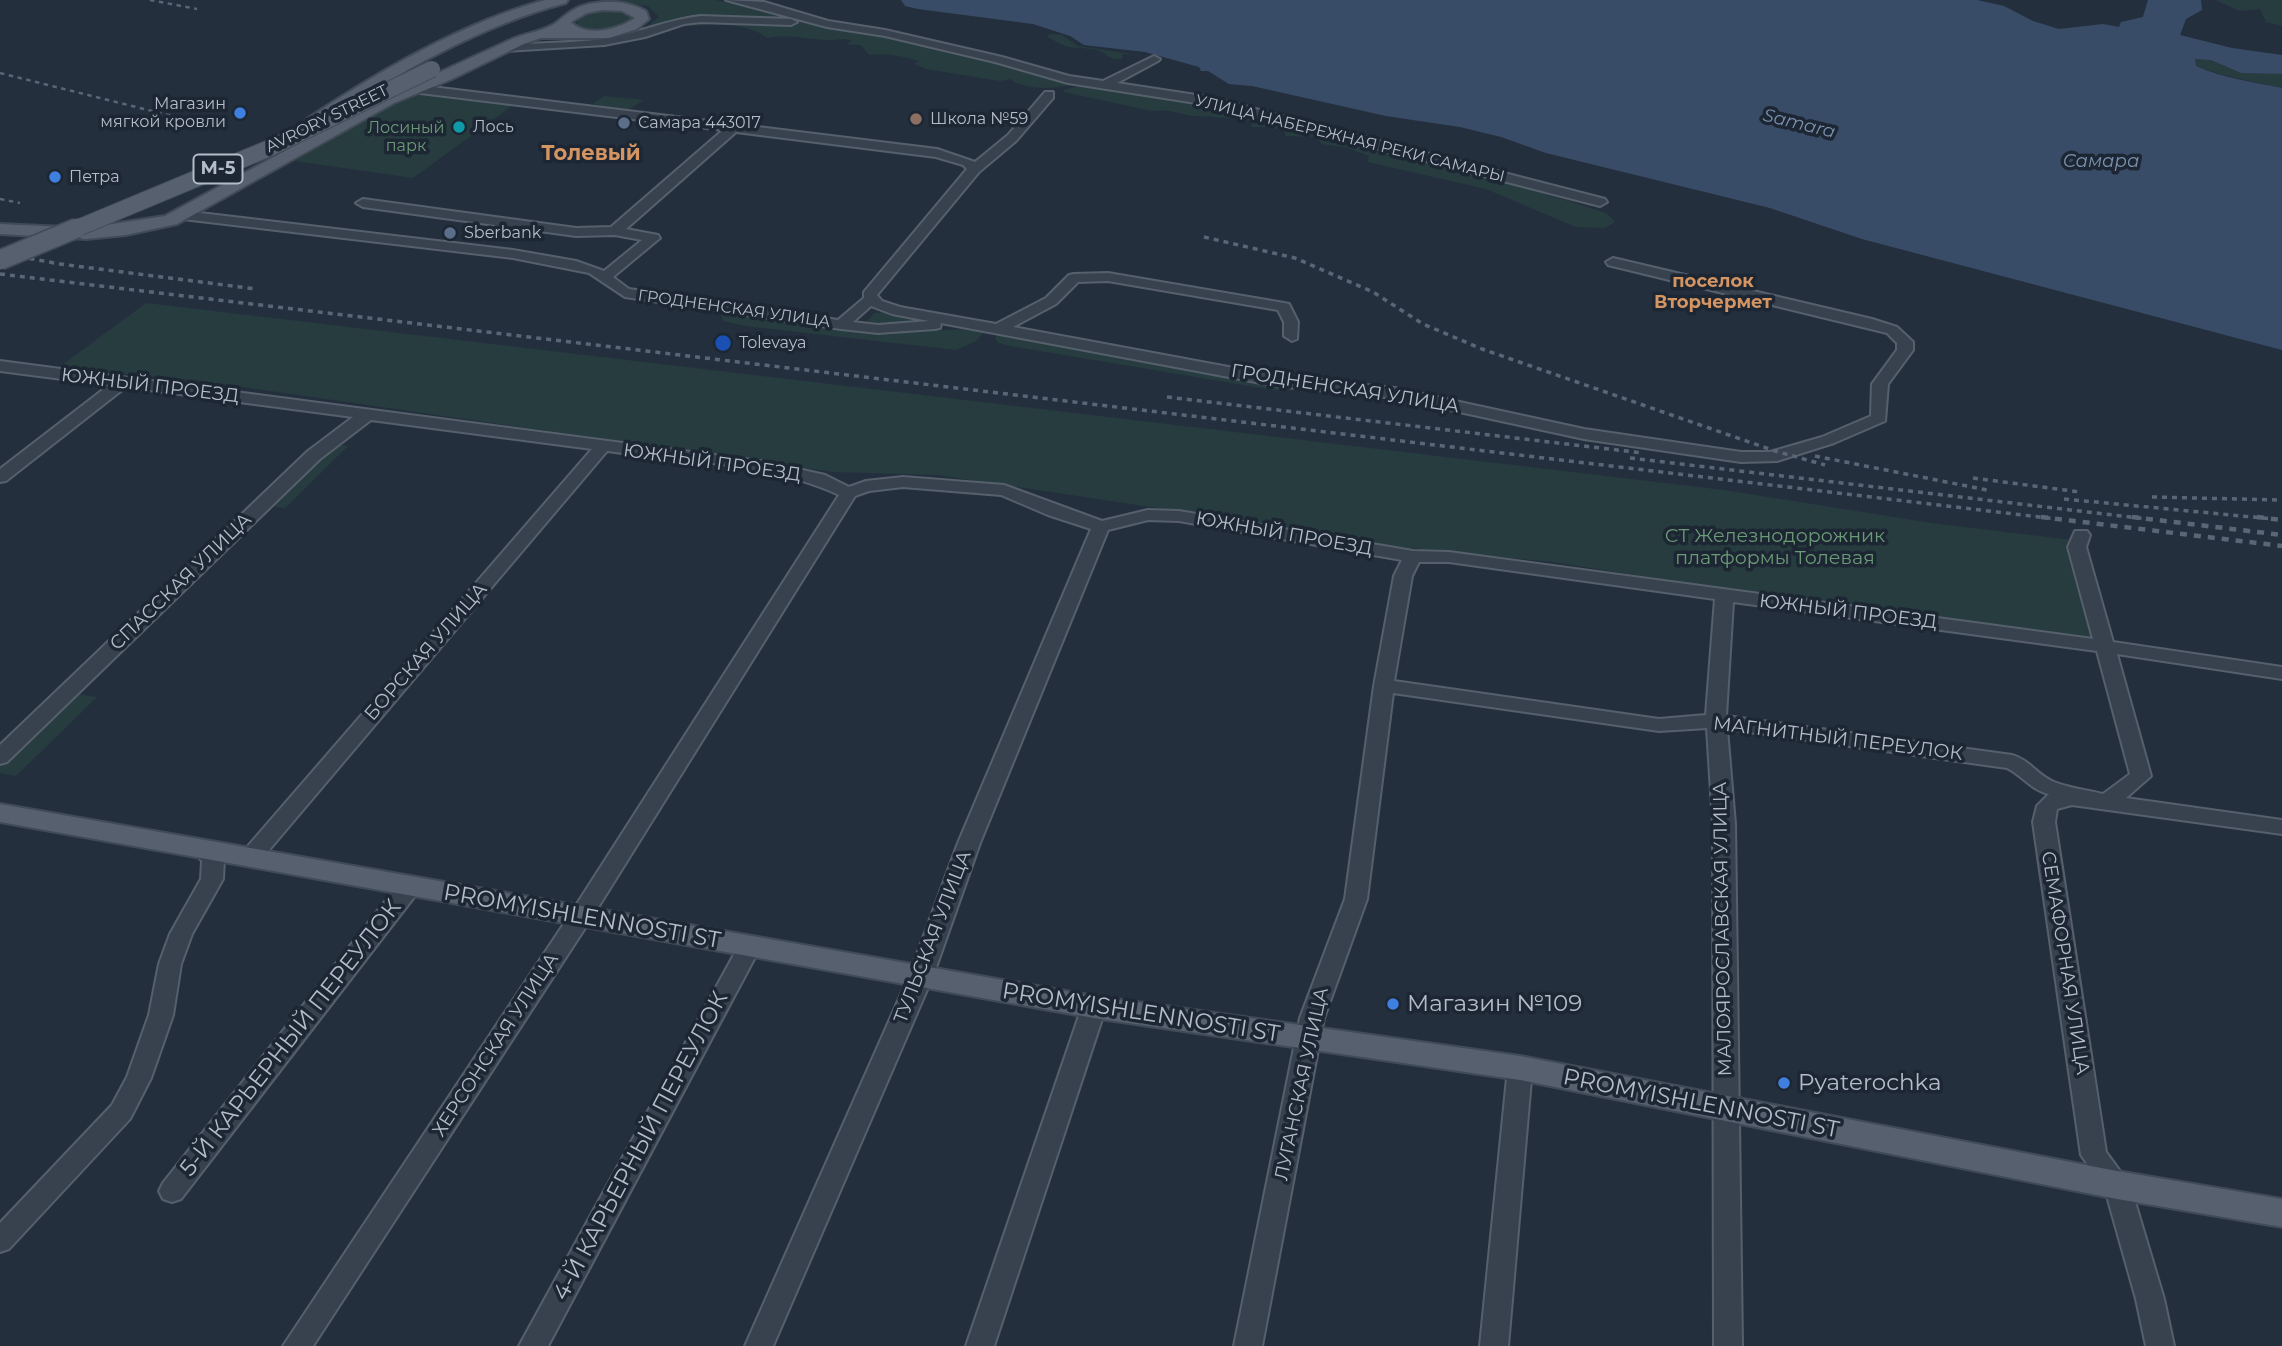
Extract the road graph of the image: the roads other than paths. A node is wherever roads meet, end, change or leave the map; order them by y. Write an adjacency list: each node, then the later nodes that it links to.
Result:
1 (561, 0): 6 (main road)
2 (572, 0): 6 (main road, AVRORY STREET / М-5)
3 (581, 0): 5 (main road)
4 (731, 0): 8 (street, УЛИЦА НАБЕРЕЖНАЯ РЕКИ САМАРЫ)
5 (596, 7): 7 (main road); 9 (main road)
6 (526, 17): 7 (main road); 13 (main road); 25 (main road, AVRORY STREET / М-5, bridge)
7 (565, 22): 9 (main road); 10 (main road)
8 (827, 24): 11 (street); 14 (street, УЛИЦА НАБЕРЕЖНАЯ РЕКИ САМАРЫ)
9 (591, 34): 10 (main road)
10 (522, 40): 11 (main road)
11 (505, 48): 15 (main road)
12 (1154, 59): 14 (street)
13 (394, 72): 15 (main road); 18 (main road)
14 (1105, 84): 20 (street, УЛИЦА НАБЕРЕЖНАЯ РЕКИ САМАРЫ)
15 (416, 89): 17 (street); 18 (main road)
16 (1049, 95): 19 (street)
17 (734, 127): 19 (street); 24 (street)
18 (326, 134): 22 (main road)
19 (974, 169): 28 (street)
20 (1600, 202)
21 (363, 204): 24 (street)
22 (183, 215): 23 (main road); 27 (street, ГРОДНЕНСКАЯ УЛИЦА)
23 (0, 229)
24 (615, 231): 27 (street)
25 (0, 260)
26 (1613, 262): 37 (street)
27 (605, 276): 30 (street, ГРОДНЕНСКАЯ УЛИЦА)
28 (874, 301): 29 (street, ГРОДНЕНСКАЯ УЛИЦА); 30 (street)
29 (960, 322): 30 (street, ГРОДНЕНСКАЯ УЛИЦА); 31 (street, ГРОДНЕНСКАЯ УЛИЦА)
30 (841, 325)
31 (999, 328): 32 (street); 37 (street, ГРОДНЕНСКАЯ УЛИЦА)
32 (1292, 336)
33 (0, 366): 34 (street, ЮЖНЫЙ ПРОЕЗД)
34 (123, 382): 35 (street, ЮЖНЫЙ ПРОЕЗД); 38 (street)
35 (368, 414): 36 (street, ЮЖНЫЙ ПРОЕЗД); 48 (street, СПАССКАЯ УЛИЦА)
36 (602, 447): 39 (street, ЮЖНЫЙ ПРОЕЗД); 53 (street, БОРСКАЯ УЛИЦА)
37 (1771, 457)
38 (0, 477)
39 (849, 493): 40 (street); 55 (street, ХЕРСОНСКАЯ УЛИЦА)
40 (1101, 526): 42 (street, ЮЖНЫЙ ПРОЕЗД); 57 (street, ТУЛЬСКАЯ УЛИЦА)
41 (2081, 535): 44 (street)
42 (1413, 556): 43 (street, ЮЖНЫЙ ПРОЕЗД); 46 (street, ЛУГАНСКАЯ УЛИЦА)
43 (1724, 596): 44 (street, ЮЖНЫЙ ПРОЕЗД); 47 (street, МАЛОЯРОСЛАВСКАЯ УЛИЦА)
44 (2106, 645): 45 (street, ЮЖНЫЙ ПРОЕЗД); 49 (street)
45 (2282, 673)
46 (1384, 686): 47 (street, МАГНИТНЫЙ ПЕРЕУЛОК); 59 (street, ЛУГАНСКАЯ УЛИЦА)
47 (1716, 721): 49 (street, МАГНИТНЫЙ ПЕРЕУЛОК); 61 (street, МАЛОЯРОСЛАВСКАЯ УЛИЦА)
48 (0, 757)
49 (2106, 802): 51 (street, МАГНИТНЫЙ ПЕРЕУЛОК); 62 (street, СЕМАФОРНАЯ УЛИЦА)
50 (0, 813): 52 (main road, PROMYISHLENNOSTI ST)
51 (2282, 827)
52 (202, 849): 53 (main road, PROMYISHLENNOSTI ST); 65 (street)
53 (250, 858): 54 (main road, PROMYISHLENNOSTI ST)
54 (410, 886): 55 (main road, PROMYISHLENNOSTI ST); 63 (street, 5-Й КАРЬЕРНЫЙ ПЕРЕУЛОК)
55 (581, 916): 56 (main road, PROMYISHLENNOSTI ST); 66 (street, ХЕРСОНСКАЯ УЛИЦА)
56 (750, 946): 57 (main road, PROMYISHLENNOSTI ST); 67 (street, 4-Й КАРЬЕРНЫЙ ПЕРЕУЛОК)
57 (921, 976): 58 (main road, PROMYISHLENNOSTI ST); 68 (street, ТУЛЬСКАЯ УЛИЦА)
58 (1094, 1007): 59 (main road, PROMYISHLENNOSTI ST); 69 (street)
59 (1308, 1040): 60 (main road, PROMYISHLENNOSTI ST); 70 (street, ЛУГАНСКАЯ УЛИЦА)
60 (1520, 1068): 61 (main road, PROMYISHLENNOSTI ST); 71 (street)
61 (1727, 1110): 62 (main road, PROMYISHLENNOSTI ST); 72 (street, МАЛОЯРОСЛАВСКАЯ УЛИЦА)
62 (2117, 1185): 64 (main road, PROMYISHLENNOSTI ST); 73 (street, СЕМАФОРНАЯ УЛИЦА)
63 (172, 1191)
64 (2282, 1213)
65 (0, 1241)
66 (297, 1346)
67 (533, 1346)
68 (760, 1346)
69 (980, 1346)
70 (1248, 1346)
71 (1494, 1346)
72 (1728, 1346)
73 (2160, 1346)

